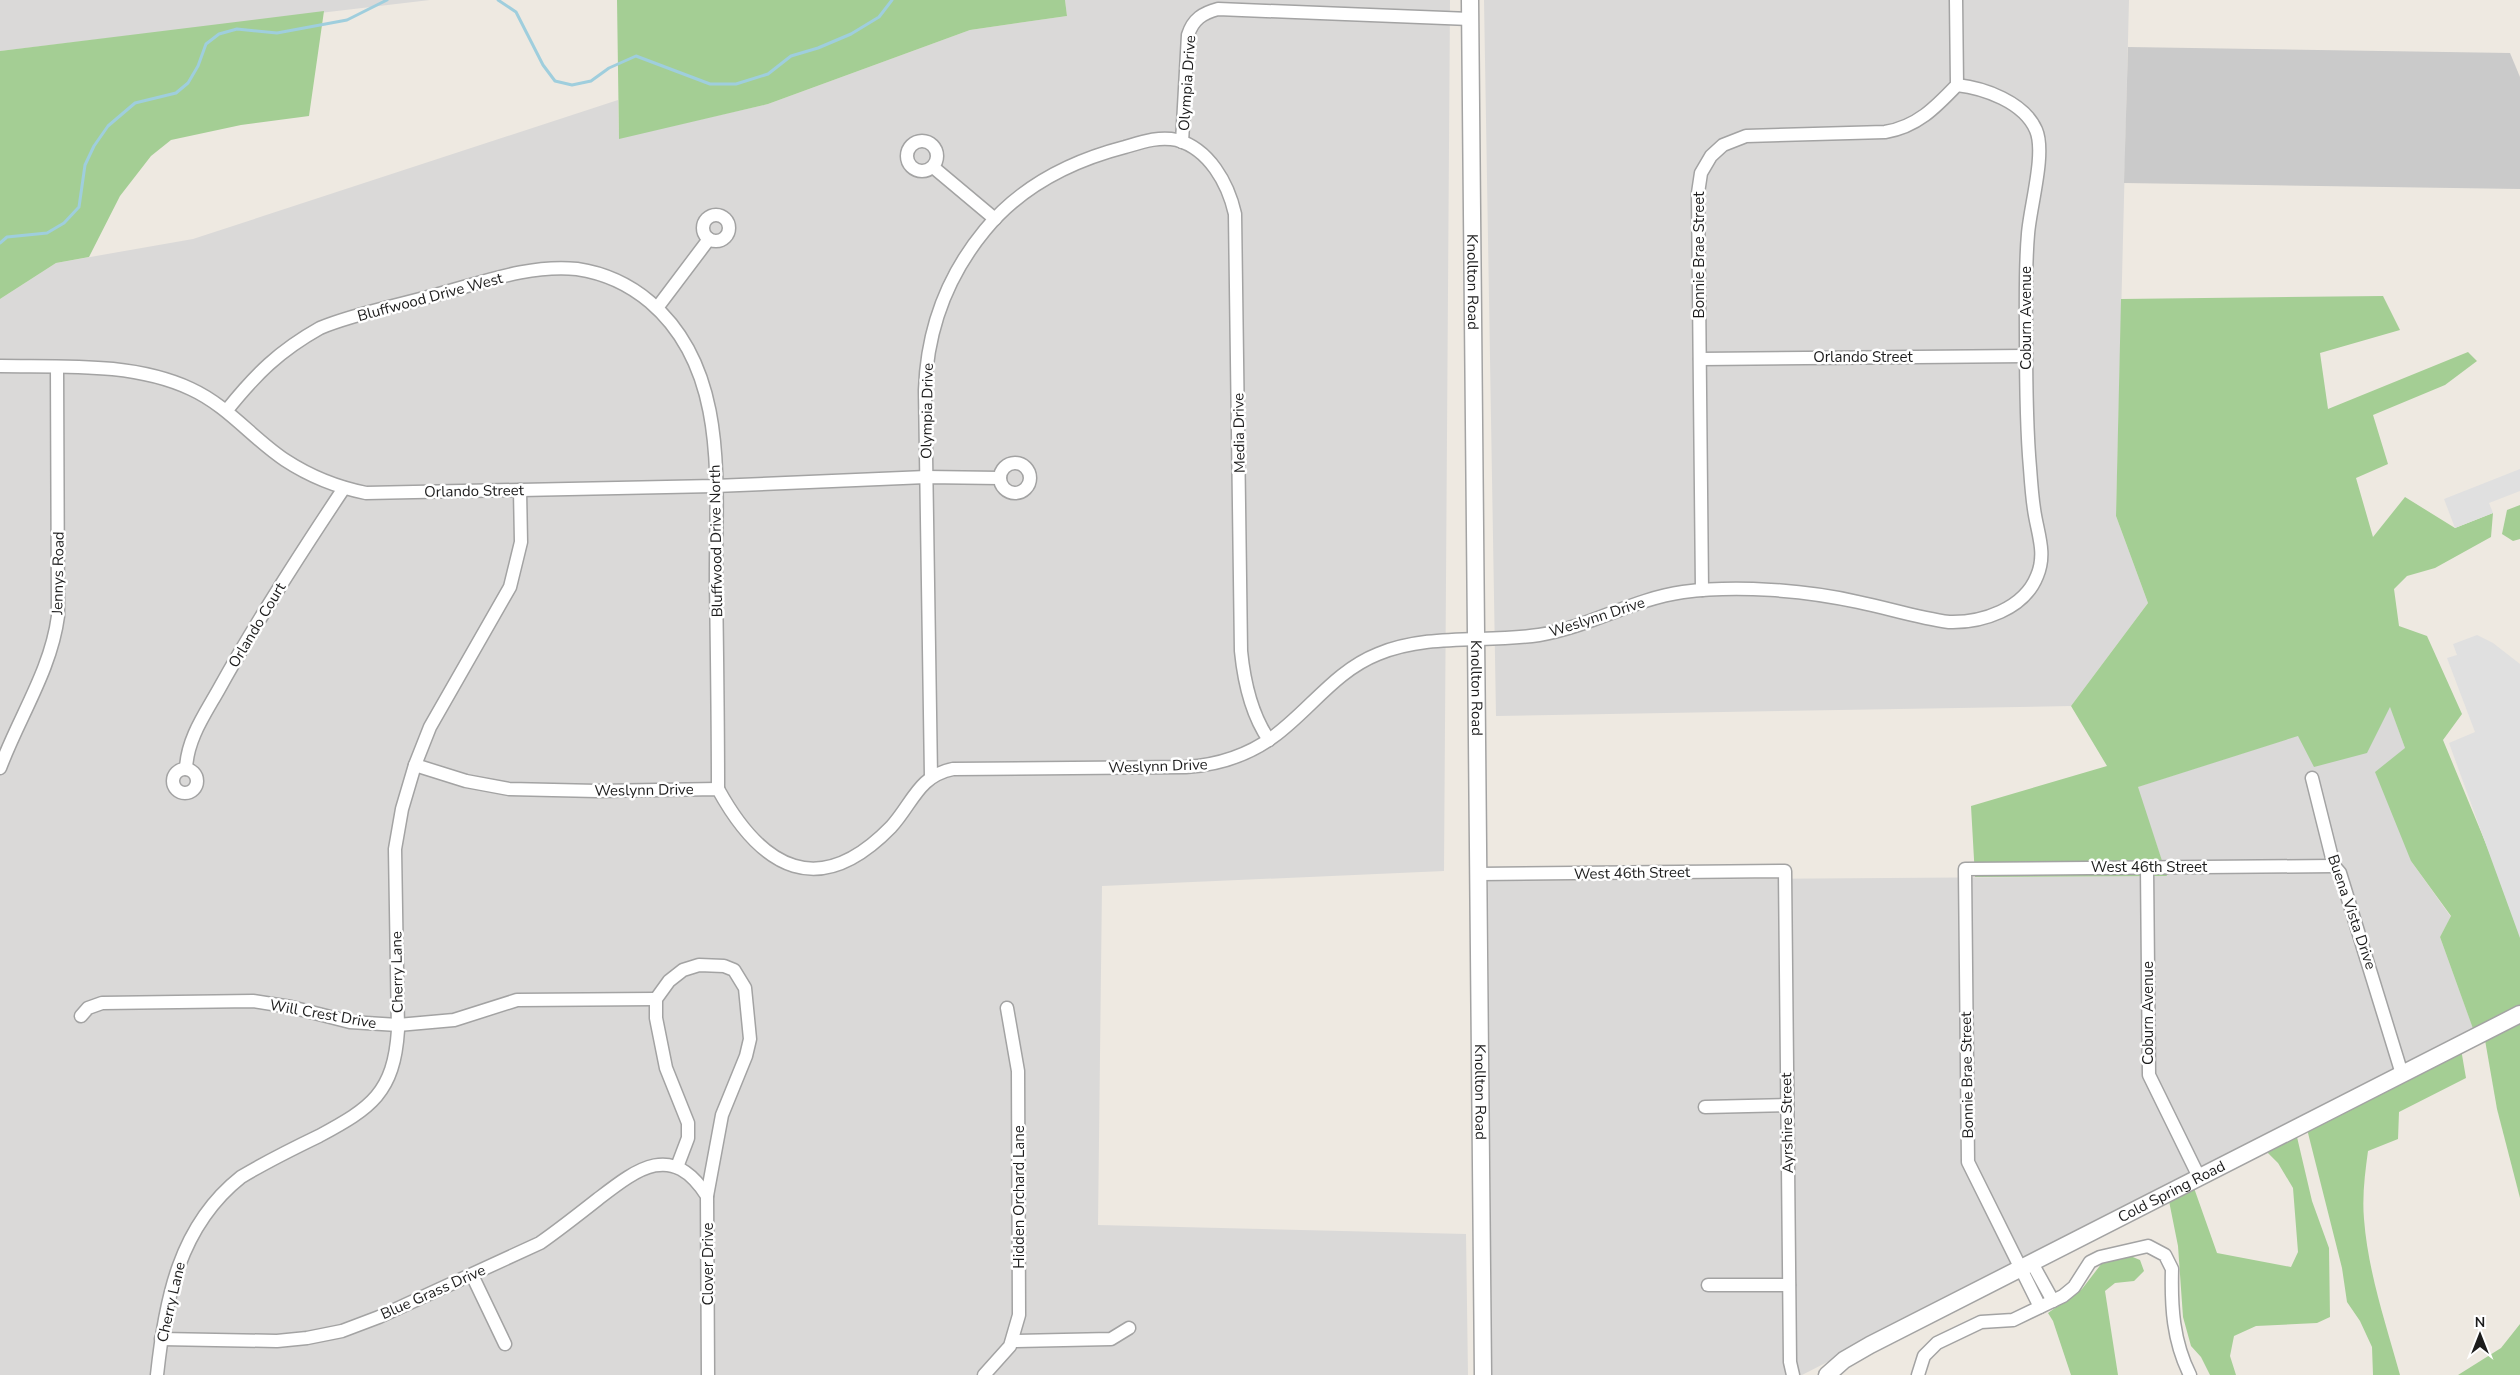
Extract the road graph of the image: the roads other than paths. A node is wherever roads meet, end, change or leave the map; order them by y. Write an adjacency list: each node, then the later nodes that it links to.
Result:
1 (1470, 0): 3 (street, Knollton Road)
2 (1956, 0): 4 (street)
3 (1470, 18): 5 (street, Olympia Drive); 22 (street, Knollton Road)
4 (1957, 85): 10 (street, Coburn Avenue); 11 (street, Bonnie Brae Street)
5 (1182, 142): 7 (street, Olympia Drive); 23 (street, Media Drive)
6 (933, 167): 7 (street)
7 (995, 219): 15 (street, Olympia Drive)
8 (709, 239): 9 (street)
9 (657, 308): 14 (street, Bluffwood Drive West); 17 (street, Bluffwood Drive North)
10 (2026, 356): 11 (street, Orlando Street); 21 (street, Coburn Avenue)
11 (1700, 359): 20 (street, Bonnie Brae Street)
12 (0, 366): 13 (street, Orlando Street)
13 (56, 367): 14 (street, Orlando Street); 25 (street, Jennys Road)
14 (227, 410): 18 (street, Orlando Street)
15 (926, 477): 16 (street, Orlando Street); 17 (street, Orlando Street); 27 (street, Olympia Drive)
16 (1000, 478)
17 (715, 486): 19 (street, Orlando Street); 29 (street, Bluffwood Drive North)
18 (344, 488): 19 (street, Orlando Street); 26 (street, Orlando Court)
19 (520, 490): 24 (street, Cherry Lane)
20 (1702, 590): 21 (street, Weslynn Drive); 22 (street, Weslynn Drive)
21 (2024, 596)
22 (1476, 640): 23 (street, Weslynn Drive); 34 (street, Knollton Road)
23 (1269, 740): 27 (street, Weslynn Drive)
24 (415, 766): 29 (street, Weslynn Drive); 39 (street, Cherry Lane)
25 (0, 768)
26 (186, 769)
27 (931, 777): 29 (street)
28 (2312, 778): 30 (street, Buena Vista Drive)
29 (718, 789)
30 (2334, 866): 31 (street, West 46th Street); 40 (street, Buena Vista Drive)
31 (2147, 867): 32 (street, West 46th Street); 44 (street, Coburn Avenue)
32 (1965, 869): 46 (street, Bonnie Brae Street)
33 (1784, 871): 34 (street, West 46th Street); 41 (street, Ayrshire Street)
34 (1479, 874): 59 (street, Knollton Road)
35 (656, 999): 39 (street, Will Crest Drive); 43 (street); 45 (street, Clover Drive)
36 (1007, 1008): 54 (street, Hidden Orchard Lane)
37 (2520, 1014): 40 (street, Cold Spring Road)
38 (81, 1016): 39 (street, Will Crest Drive)
39 (398, 1025): 53 (street, Cherry Lane)
40 (2402, 1074): 44 (street, Cold Spring Road)
41 (1787, 1105): 42 (street); 49 (street, Ayrshire Street)
42 (1705, 1107)
43 (677, 1167): 45 (street); 47 (street, Blue Grass Drive)
44 (2198, 1177): 46 (street, Cold Spring Road)
45 (706, 1196): 57 (street, Clover Drive)
46 (2026, 1266): 50 (street); 51 (street); 61 (street, Cold Spring Road)
47 (472, 1275): 53 (street, Blue Grass Drive); 55 (street)
48 (1708, 1285): 49 (street)
49 (1789, 1285): 60 (street, Ayrshire Street)
50 (2053, 1301): 51 (street); 63 (street)
51 (2040, 1307): 62 (street)
52 (1129, 1328): 54 (street)
53 (161, 1339): 56 (street, Cherry Lane)
54 (1012, 1340): 58 (street, Hidden Orchard Lane)
55 (505, 1344)
56 (157, 1375)
57 (708, 1375)
58 (984, 1375)
59 (1483, 1375)
60 (1793, 1375)
61 (1827, 1375)
62 (1918, 1375)
63 (2190, 1375)

